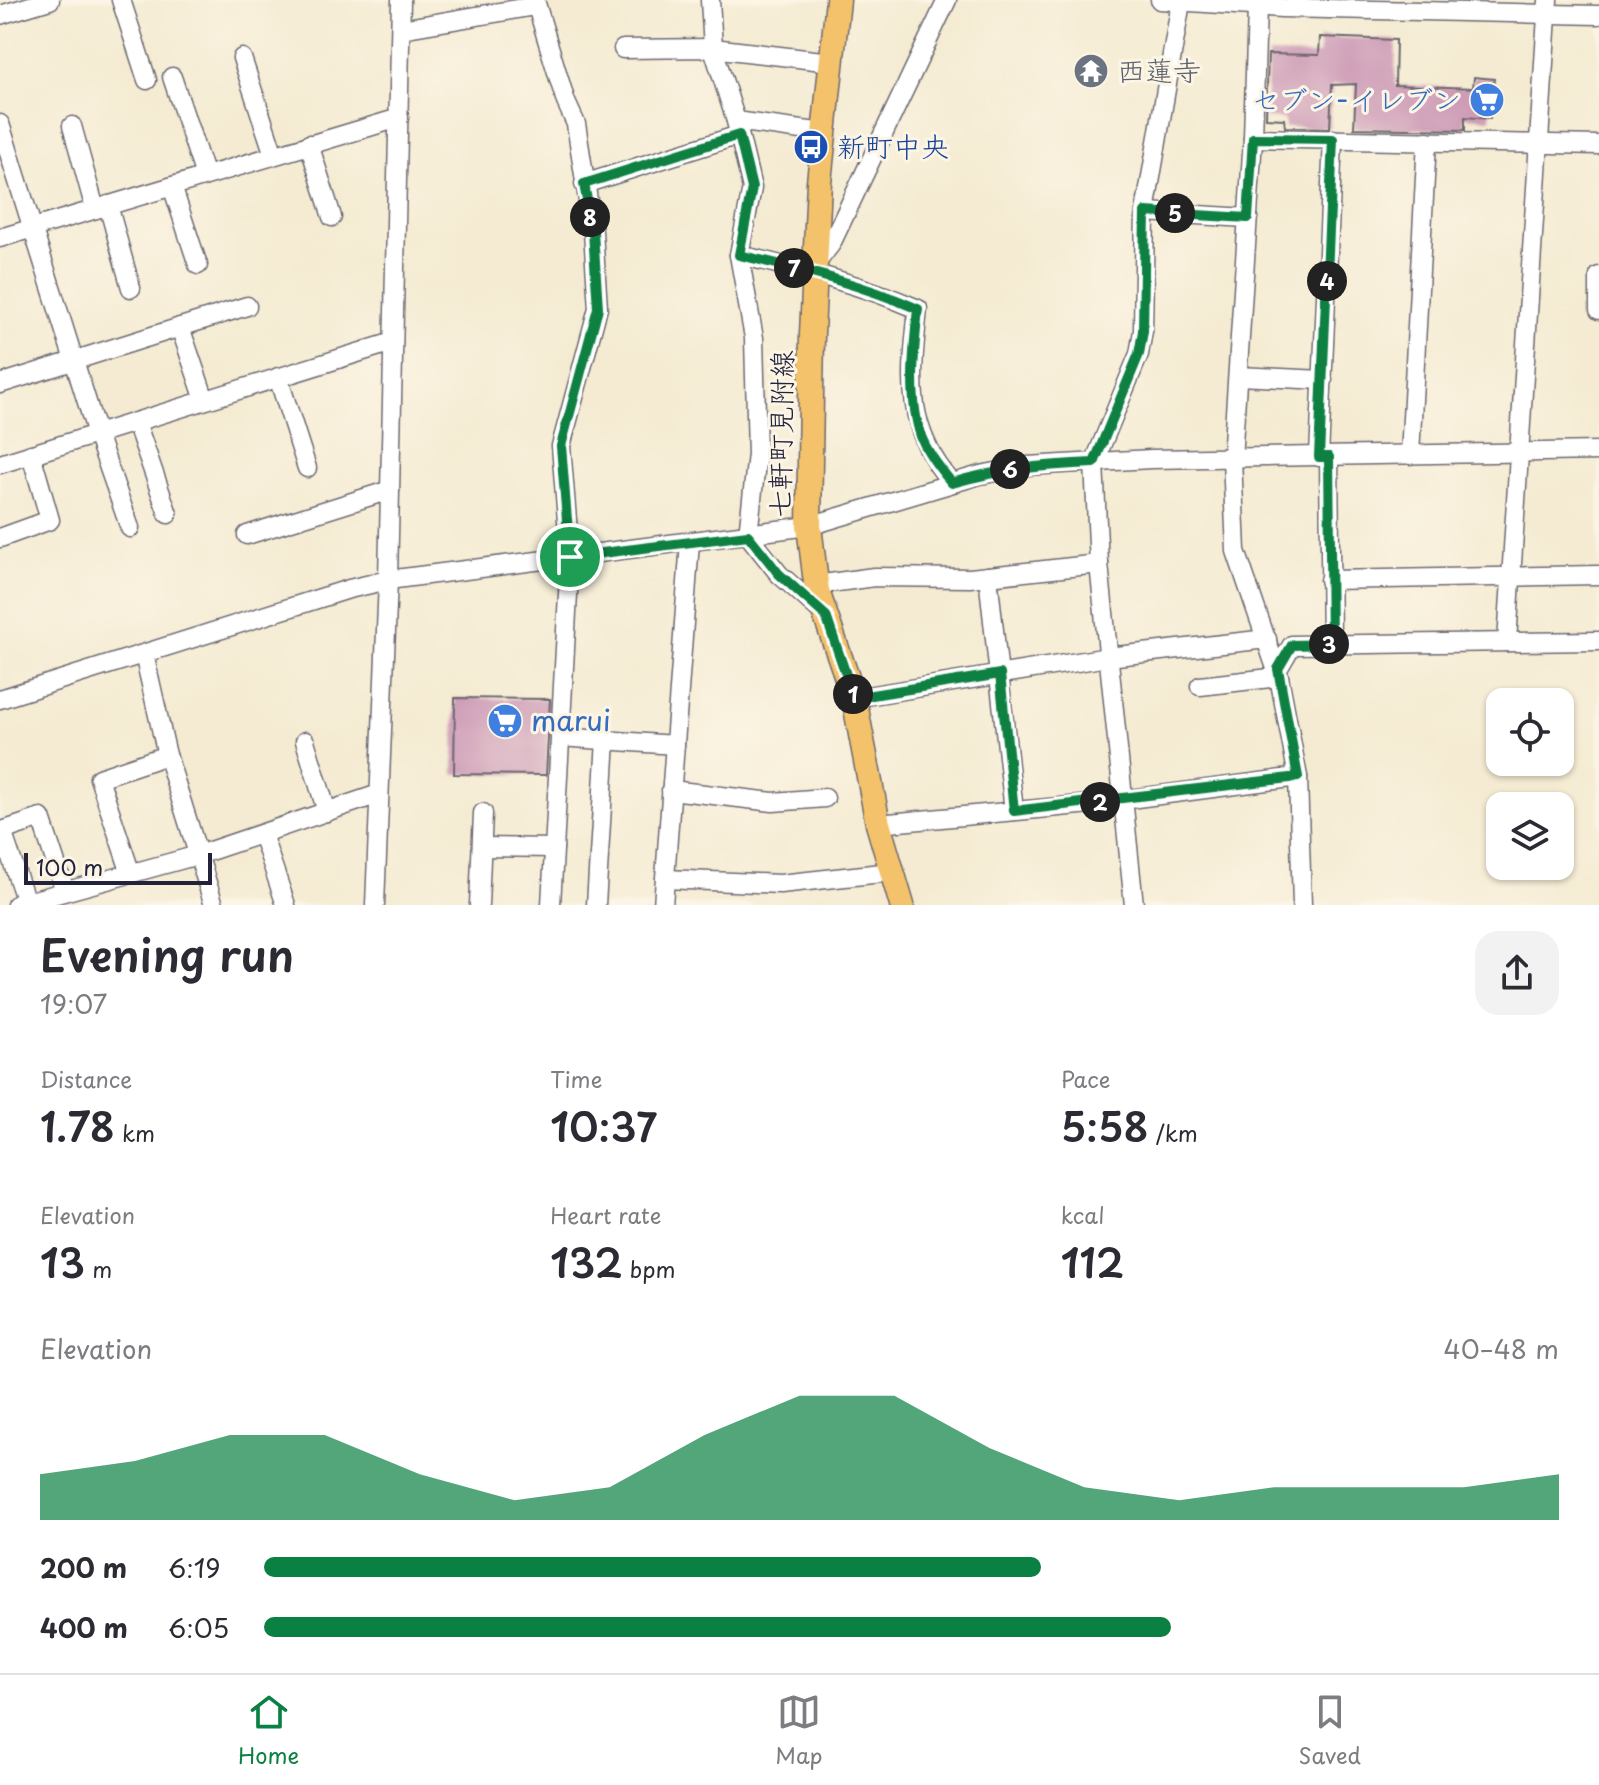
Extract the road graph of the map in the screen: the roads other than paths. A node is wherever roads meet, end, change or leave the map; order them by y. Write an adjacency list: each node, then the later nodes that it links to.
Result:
1 (50, 0): 13 (street)
2 (121, 0): 21 (street)
3 (401, 0): 15 (street)
4 (710, 0): 16 (street)
5 (838, 0): 19 (main road, 七軒町見附線)
6 (947, 0): 45 (street)
7 (1160, 0): 8 (street)
8 (1181, 2): 11 (street); 38 (street)
9 (535, 3): 15 (street); 35 (street)
10 (1283, 4): 11 (street); 12 (street)
11 (1257, 7): 27 (street)
12 (1547, 7): 14 (street); 31 (street)
13 (0, 15)
14 (1599, 15)
15 (401, 29): 22 (street)
16 (713, 48): 17 (street); 19 (street); 25 (street)
17 (623, 49)
18 (242, 58): 33 (street)
19 (831, 62): 26 (main road, 七軒町見附線)
20 (172, 77): 34 (street)
21 (147, 80)
22 (399, 118): 30 (street); 51 (street)
23 (0, 124): 41 (street)
24 (72, 126): 37 (street)
25 (737, 128): 26 (street); 35 (street); 43 (street)
26 (824, 133): 45 (main road, 七軒町見附線)
27 (1253, 138): 28 (street); 40 (street)
28 (1333, 139): 29 (street); 55 (street)
29 (1427, 141): 31 (street); 63 (street)
30 (309, 144): 33 (street); 39 (street)
31 (1538, 144): 32 (street); 61 (street)
32 (1599, 145)
33 (274, 155): 34 (street)
34 (205, 176): 36 (street)
35 (584, 184): 78 (street)
36 (172, 186): 37 (street); 44 (street)
37 (102, 207): 41 (street); 47 (street)
38 (1145, 212): 40 (street); 66 (street)
39 (332, 217)
40 (1248, 218): 53 (street)
41 (32, 228): 42 (street); 52 (street)
42 (0, 238)
43 (739, 255): 45 (street); 75 (street)
44 (198, 265)
45 (814, 269): 69 (street); 72 (main road, 七軒町見附線)
46 (1599, 276): 49 (street)
47 (131, 288)
48 (247, 306): 50 (street)
49 (1599, 310)
50 (180, 327): 52 (street); 57 (street)
51 (393, 342): 54 (street); 70 (street)
52 (74, 361): 56 (street); 59 (street)
53 (1238, 376): 55 (street); 65 (street)
54 (278, 377): 57 (street); 68 (street)
55 (1323, 380): 64 (street)
56 (0, 384)
57 (205, 400): 58 (street)
58 (136, 422): 59 (street); 71 (street)
59 (97, 434): 62 (street); 73 (street)
60 (1599, 451): 61 (street)
61 (1519, 453): 63 (street); 82 (street)
62 (31, 454): 67 (street); 76 (street)
63 (1410, 455): 64 (street)
64 (1324, 457): 65 (street); 84 (street)
65 (1232, 459): 66 (street); 87 (street)
66 (1094, 463): 69 (street); 79 (street)
67 (0, 464)
68 (307, 468)
69 (952, 483): 72 (street)
70 (390, 490): 74 (street); 83 (street)
71 (168, 514)
72 (809, 526): 75 (street); 85 (main road, 七軒町見附線)
73 (130, 528)
74 (247, 535)
75 (748, 535): 77 (street); 86 (street)
76 (0, 538)
77 (690, 542): 78 (street); 101 (street)
78 (570, 557): 83 (street); 98 (street)
79 (1099, 564): 81 (street); 92 (street)
80 (1599, 575): 82 (street)
81 (988, 576): 85 (street); 94 (street)
82 (1511, 577): 84 (street); 89 (street)
83 (388, 580): 91 (street); 105 (street)
84 (1329, 580): 90 (street)
85 (816, 585): 86 (main road, 七軒町見附線)
86 (826, 616): 96 (main road, 七軒町見附線)
87 (1267, 639): 92 (street); 93 (street)
88 (1599, 641): 89 (street)
89 (1507, 642): 90 (street)
90 (1331, 644): 93 (street)
91 (144, 654): 97 (street); 102 (street)
92 (1108, 657): 94 (street); 107 (street)
93 (1279, 673): 95 (street); 103 (street)
94 (1000, 674): 96 (street); 108 (street)
95 (1200, 686)
96 (854, 698): 111 (main road, 七軒町見附線)
97 (0, 699)
98 (560, 737): 99 (street); 114 (street)
99 (606, 740): 101 (street); 126 (street)
100 (305, 741): 109 (street)
101 (675, 745): 104 (street)
102 (167, 755): 115 (street); 117 (street)
103 (1298, 777): 107 (street); 130 (street)
104 (671, 790): 106 (street); 118 (street)
105 (379, 794): 109 (street); 123 (street)
106 (825, 798)
107 (1122, 798): 108 (street); 129 (street)
108 (1014, 811): 111 (street)
109 (327, 812): 112 (street)
110 (483, 813): 113 (street)
111 (878, 824): 116 (main road, 七軒町見附線)
112 (262, 834): 115 (street); 122 (street)
113 (482, 847): 114 (street); 124 (street)
114 (554, 848): 125 (street)
115 (198, 855): 117 (street); 121 (street)
116 (891, 872): 118 (street); 128 (main road, 七軒町見附線)
117 (131, 874): 119 (street)
118 (665, 879): 127 (street)
119 (65, 891): 120 (street); 120 (street)
120 (27, 903)
121 (214, 905)
122 (286, 905)
123 (375, 905)
124 (479, 905)
125 (551, 905)
126 (596, 905)
127 (663, 905)
128 (902, 905)
129 (1134, 905)
130 (1302, 905)

